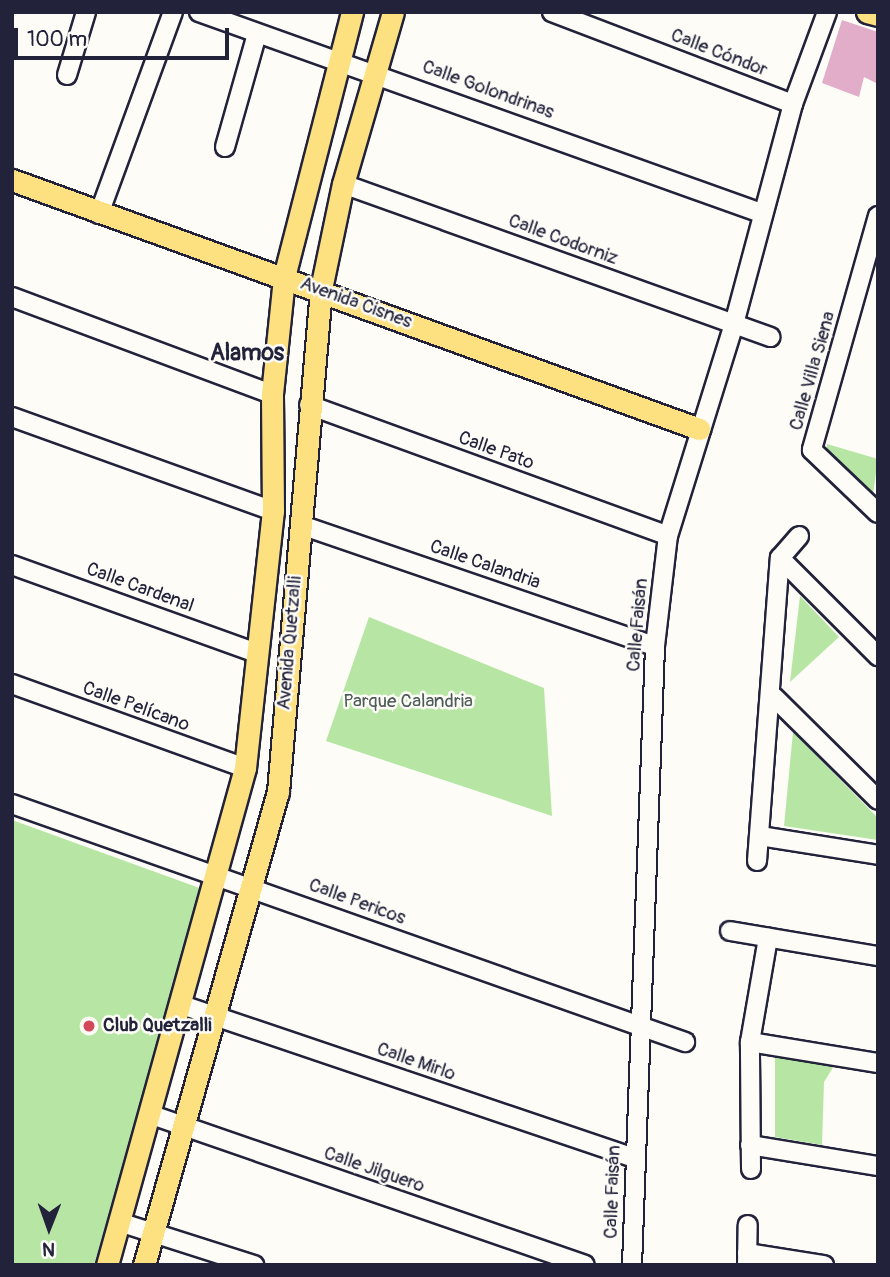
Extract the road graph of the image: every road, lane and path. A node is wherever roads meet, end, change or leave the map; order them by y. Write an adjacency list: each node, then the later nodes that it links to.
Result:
1 (86, 12): 13 (street)
2 (173, 12): 19 (street)
3 (199, 12): 10 (street, Calle Golondrinas)
4 (352, 12): 11 (main road, Avenida Quetzalli)
5 (393, 12): 12 (main road, Avenida Quetzalli)
6 (552, 12): 14 (street, Calle Cóndor)
7 (827, 12): 14 (street, Calle Faisán)
8 (867, 12): 9 (main road)
9 (878, 15)
10 (257, 34): 11 (street, Calle Golondrinas); 15 (street)
11 (337, 60): 12 (street, Calle Golondrinas); 21 (main road, Avenida Quetzalli)
12 (375, 71): 17 (main road, Avenida Quetzalli); 18 (street, Calle Golondrinas)
13 (67, 75)
14 (793, 104): 18 (street, Calle Faisán)
15 (225, 147)
16 (12, 180): 19 (main road, Avenida Cisnes)
17 (343, 184): 22 (main road, Avenida Quetzalli); 24 (street, Calle Codorniz)
18 (761, 213): 24 (street, Calle Faisán)
19 (99, 214): 21 (main road, Avenida Cisnes)
20 (878, 216): 31 (street, Calle Villa Siena)
21 (284, 277): 22 (main road, Avenida Cisnes); 26 (main road, Avenida Quetzalli)
22 (321, 289): 27 (main road, Avenida Quetzalli); 29 (main road, Avenida Cisnes)
23 (12, 297): 26 (street)
24 (734, 324): 25 (street, Calle Codorniz); 29 (street, Calle Faisán)
25 (770, 337)
26 (272, 394): 30 (main road, Avenida Quetzalli)
27 (309, 405): 32 (main road, Avenida Quetzalli); 33 (street, Calle Pato)
28 (12, 417): 30 (street)
29 (699, 429): 33 (street, Calle Faisán)
30 (273, 512): 38 (main road, Avenida Quetzalli)
31 (878, 513)
32 (301, 525): 37 (street, Calle Calandria); 49 (main road, Avenida Quetzalli)
33 (668, 536): 37 (street, Calle Faisán)
34 (799, 536): 35 (street)
35 (780, 558): 39 (street); 41 (street)
36 (12, 565): 38 (street, Calle Cardenal)
37 (655, 646): 55 (street, Calle Faisán)
38 (254, 652): 42 (main road, Avenida Quetzalli)
39 (878, 656)
40 (12, 684): 42 (street, Calle Pelícano)
41 (774, 697): 43 (street); 45 (street)
42 (245, 768): 48 (main road, Avenida Quetzalli)
43 (878, 800)
44 (12, 804): 48 (street, Calle Pericos)
45 (760, 836): 46 (street); 47 (street)
46 (878, 855)
47 (757, 861)
48 (218, 874): 49 (street, Calle Pericos); 53 (main road, Avenida Quetzalli)
49 (249, 884): 54 (main road, Avenida Quetzalli); 55 (street, Calle Pericos)
50 (730, 932): 51 (street)
51 (768, 938): 52 (street); 57 (street)
52 (878, 956)
53 (182, 1005): 54 (street, Calle Mirlo); 59 (main road, Avenida Quetzalli)
54 (214, 1016): 60 (main road, Avenida Quetzalli); 62 (street, Calle Mirlo)
55 (637, 1026): 56 (street, Calle Pericos); 62 (street, Calle Faisán)
56 (685, 1042)
57 (750, 1042): 58 (street); 61 (street)
58 (878, 1063)
59 (149, 1114): 60 (street, Calle Jilguero); 65 (main road, Avenida Quetzalli)
60 (181, 1126): 67 (main road, Avenida Quetzalli); 72 (street, Calle Jilguero)
61 (750, 1146): 63 (street); 64 (street)
62 (636, 1159): 73 (street, Calle Faisán)
63 (878, 1166)
64 (751, 1169)
65 (119, 1222): 67 (street); 69 (main road, Avenida Quetzalli)
66 (748, 1225): 68 (street)
67 (153, 1231): 70 (main road, Avenida Quetzalli); 71 (street)
68 (747, 1259): 74 (street)
69 (107, 1265)
70 (144, 1265)
71 (254, 1265)
72 (585, 1265)
73 (632, 1265)
74 (824, 1265)

